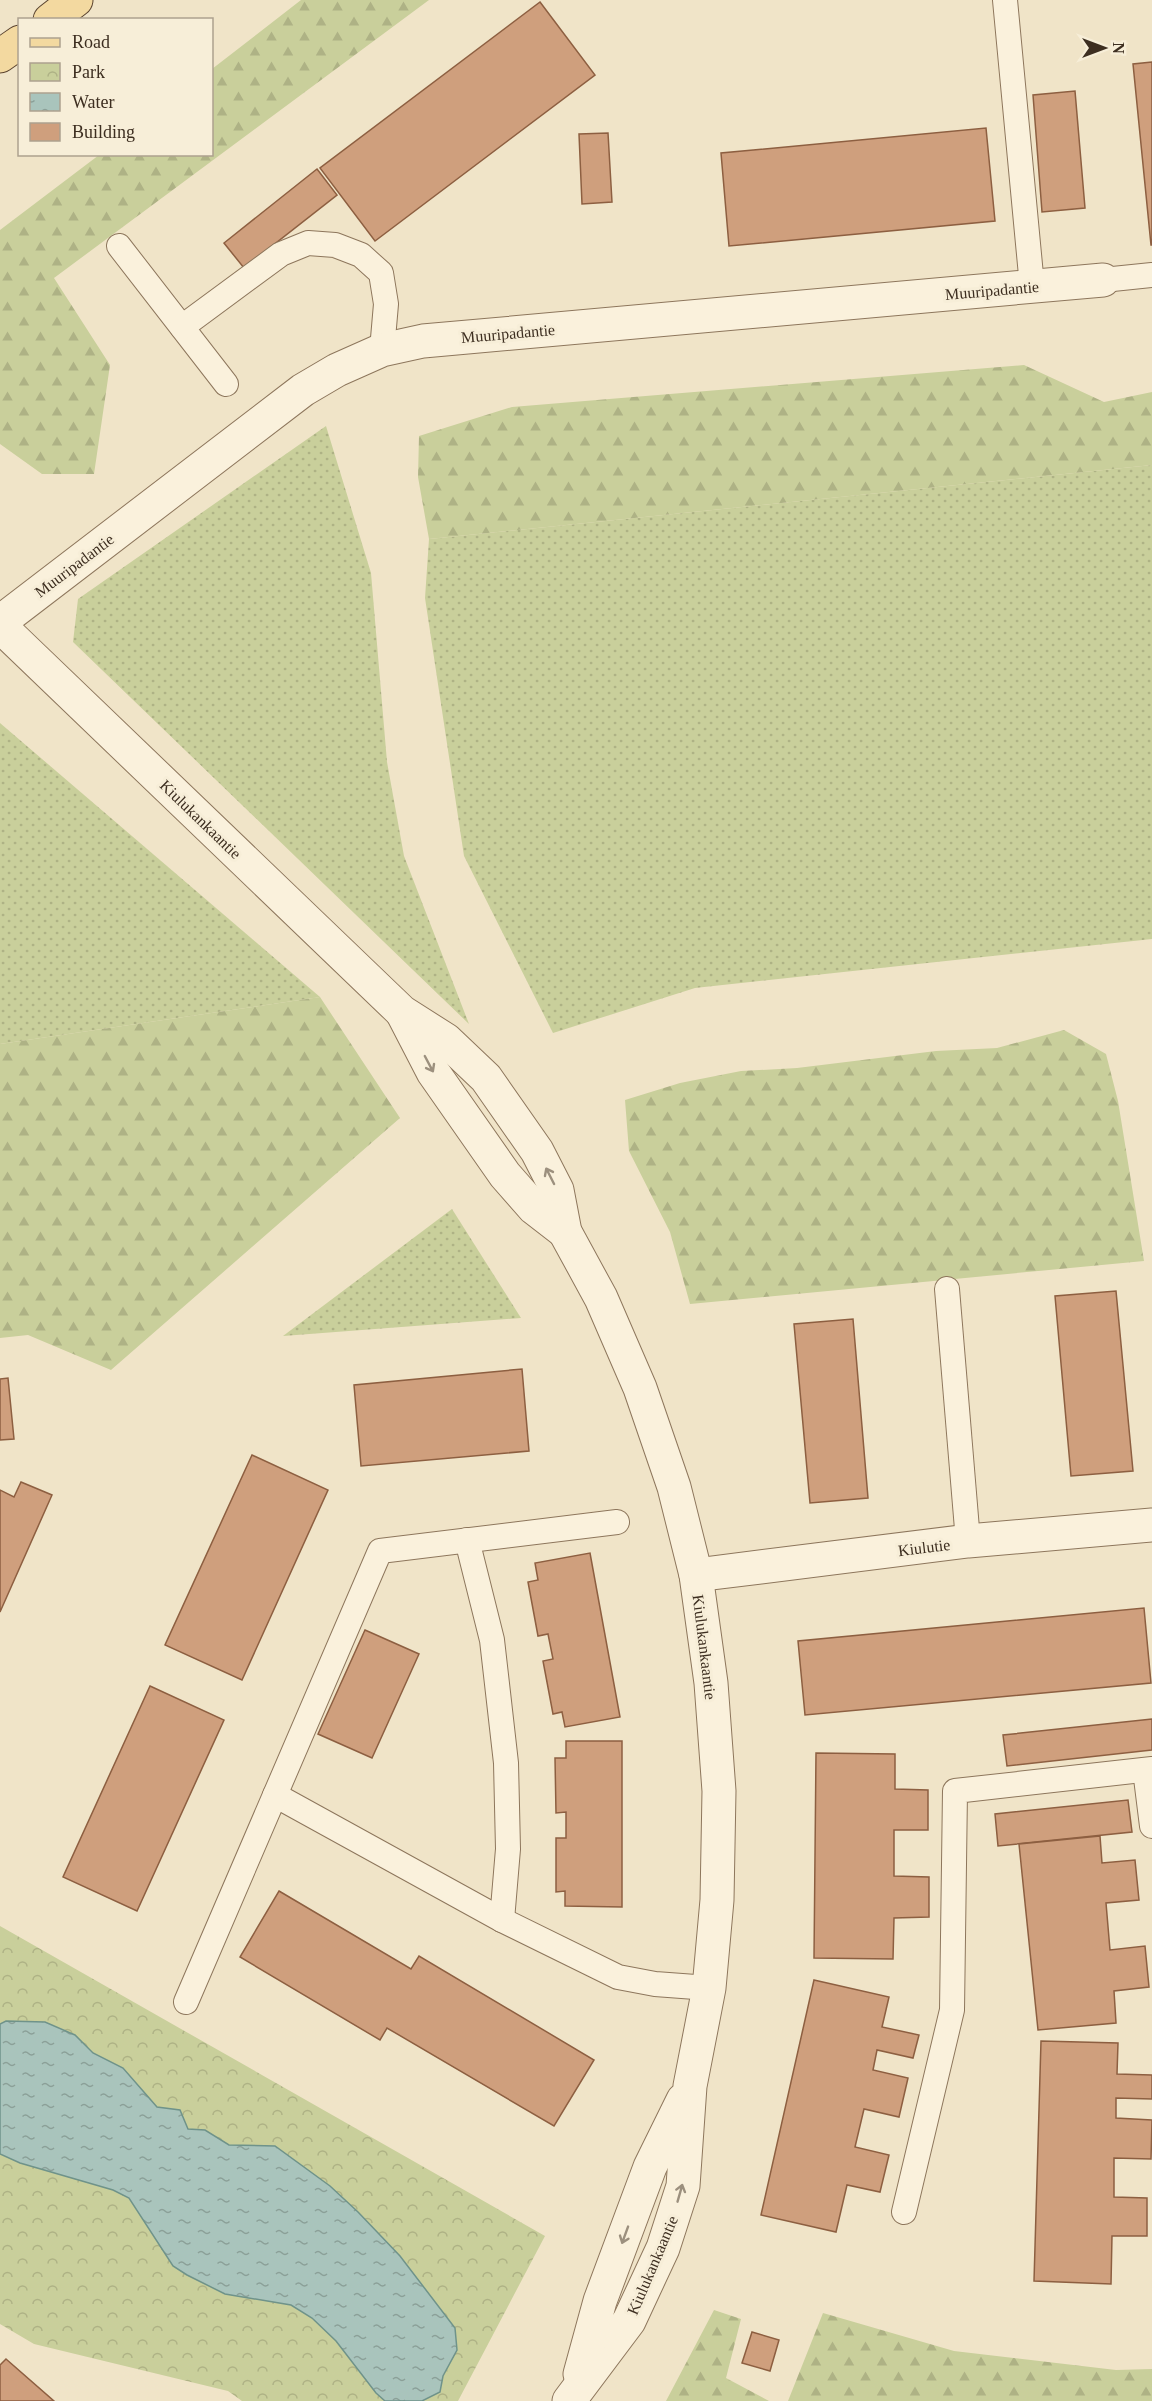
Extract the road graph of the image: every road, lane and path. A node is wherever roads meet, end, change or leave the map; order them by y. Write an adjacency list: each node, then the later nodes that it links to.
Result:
1 (76, 0): 3 (main road)
2 (1005, 0): 9 (lane)
3 (53, 18)
4 (18, 43): 5 (main road)
5 (0, 56)
6 (119, 246): 10 (lane)
7 (1152, 275): 8 (lane)
8 (1103, 280): 9 (street, Muuripadantie)
9 (1032, 286): 11 (street, Muuripadantie)
10 (182, 327): 11 (lane); 12 (lane)
11 (382, 350): 13 (street, Muuripadantie)
12 (226, 384)
13 (0, 624): 19 (street, Kiulukankaantie)
14 (948, 1289): 18 (lane)
15 (617, 1522): 17 (lane)
16 (1152, 1525): 18 (street, Kiulutie)
17 (467, 1540): 21 (lane); 23 (lane)
18 (968, 1542): 19 (street, Kiulutie)
19 (696, 1575): 24 (street, Kiulukankaantie)
20 (1148, 1769): 22 (lane); 26 (lane)
21 (275, 1795): 23 (lane); 25 (lane)
22 (1152, 1826)
23 (502, 1920): 24 (lane)
24 (709, 1988): 27 (street, Kiulukankaantie)
25 (186, 2002)
26 (904, 2212)
27 (572, 2396)

